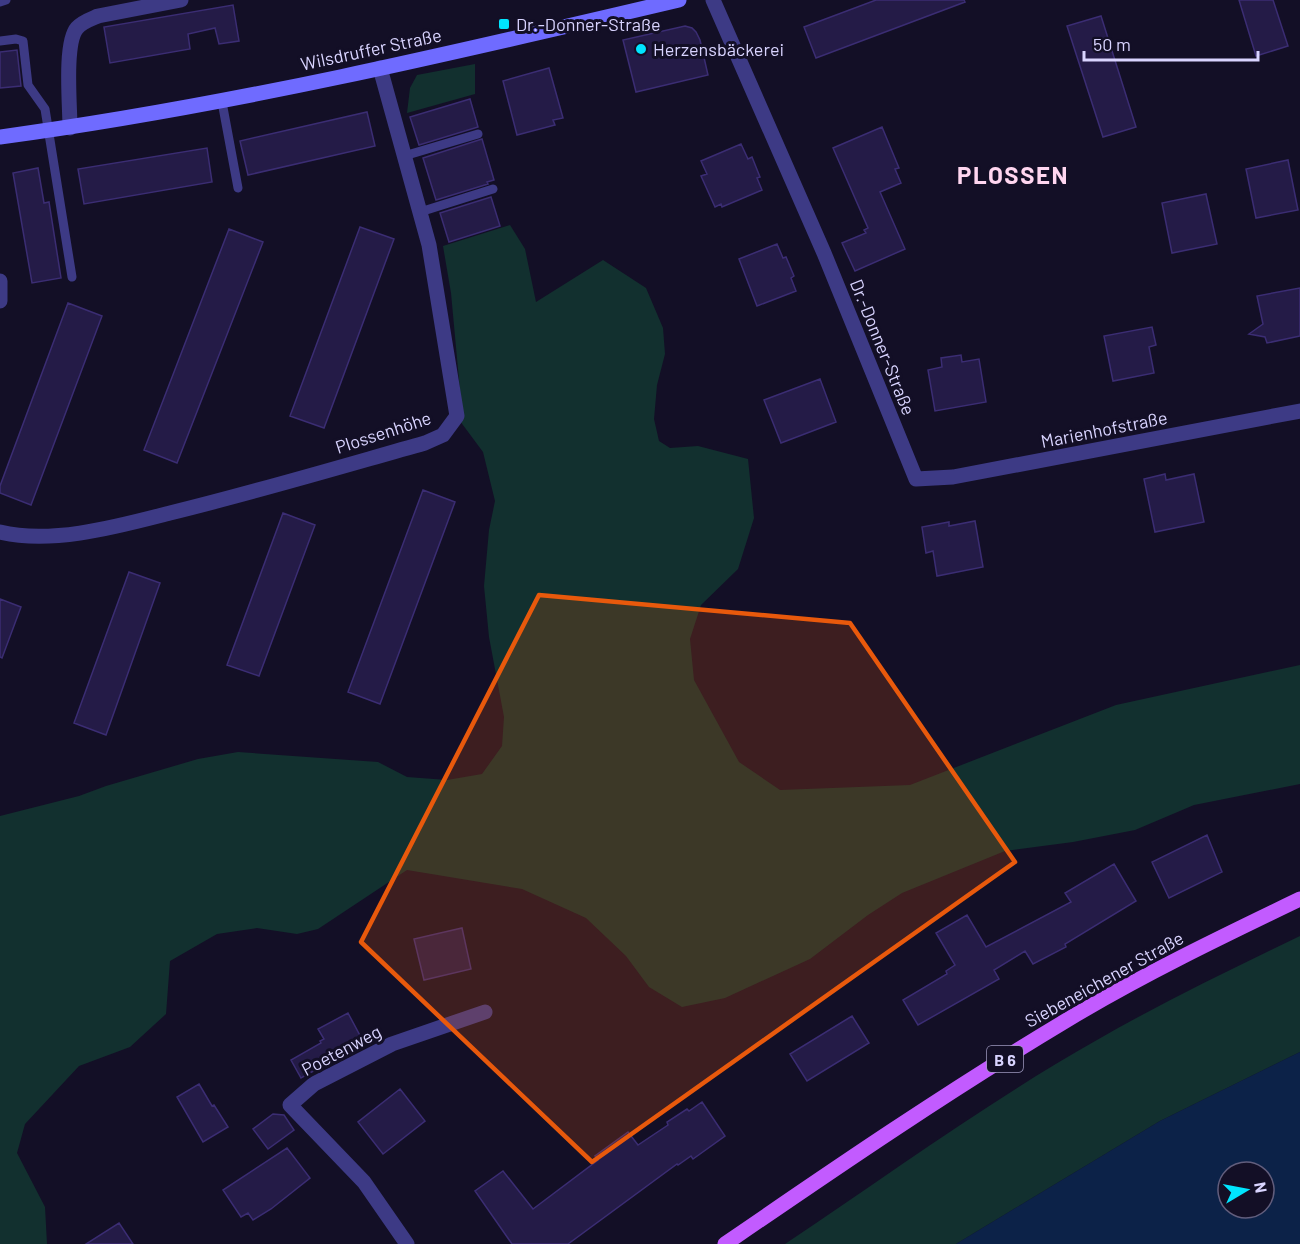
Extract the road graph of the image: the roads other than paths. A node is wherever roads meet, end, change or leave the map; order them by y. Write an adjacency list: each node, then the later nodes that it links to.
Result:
1 (6, 0): 5 (lane)
2 (181, 0): 10 (street)
3 (679, 0): 6 (main road, Wilsdruffer Straße)
4 (713, 0): 22 (street, Dr.-Donner-Straße)
5 (0, 2)
6 (629, 6): 8 (main road, Wilsdruffer Straße)
7 (0, 41): 11 (lane)
8 (380, 68): 9 (main road, Wilsdruffer Straße); 14 (street, Plossenhöhe)
9 (222, 102): 10 (main road, Wilsdruffer Straße); 15 (lane)
10 (70, 128): 11 (main road, Wilsdruffer Straße)
11 (49, 131): 13 (main road, Wilsdruffer Straße); 18 (lane)
12 (478, 134): 14 (lane)
13 (0, 137)
14 (404, 156): 17 (street, Plossenhöhe)
15 (238, 188)
16 (493, 189): 17 (lane)
17 (420, 212): 23 (street, Plossenhöhe)
18 (72, 277)
19 (0, 281): 20 (street)
20 (0, 301)
21 (1300, 411): 22 (street, Marienhofstraße)
22 (916, 479)
23 (0, 532)
24 (1300, 899): 27 (main road, Siebeneichener Straße / B 6)
25 (485, 1012): 26 (street, Poetenweg)
26 (407, 1244)
27 (725, 1244)

